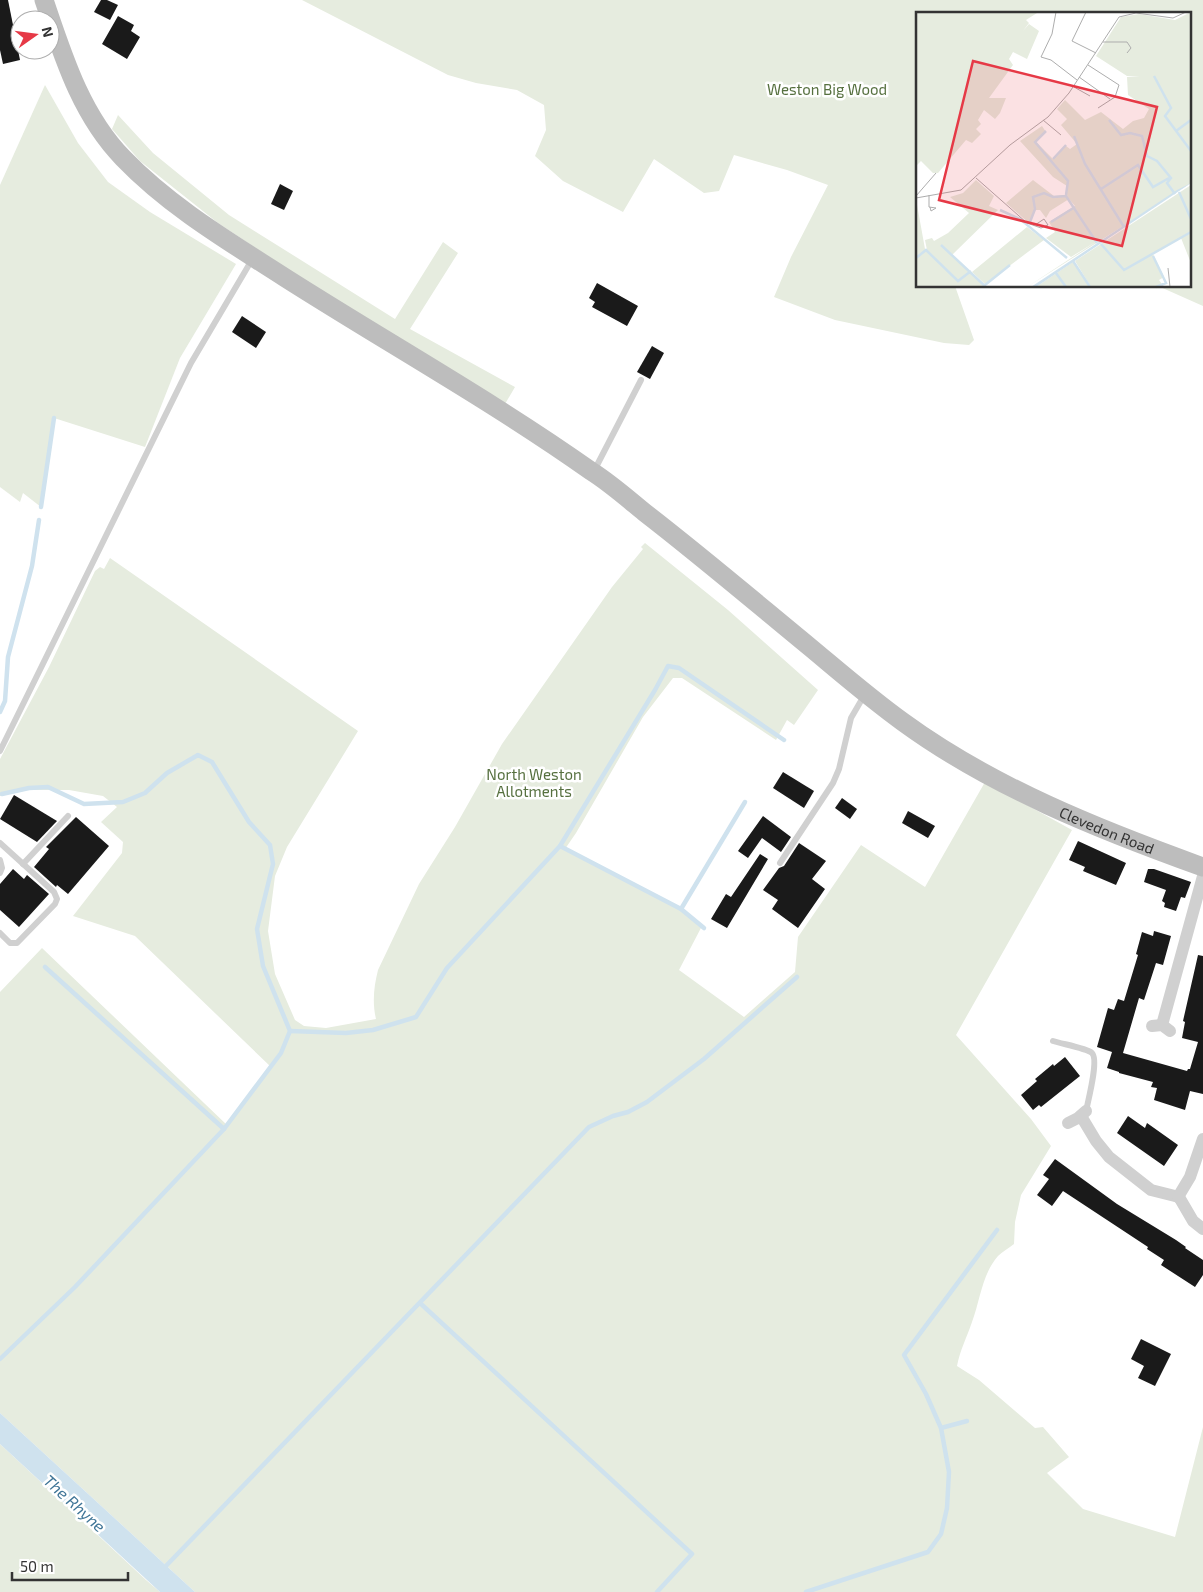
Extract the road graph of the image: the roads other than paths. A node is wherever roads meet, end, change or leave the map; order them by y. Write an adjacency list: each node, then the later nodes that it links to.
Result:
1 (44, 0): 2 (main road, Clevedon Road)
2 (253, 258): 4 (main road, Clevedon Road); 6 (lane)
3 (640, 380): 4 (lane)
4 (593, 472): 5 (main road, Clevedon Road)
5 (866, 694): 10 (lane); 12 (main road, Clevedon Road)
6 (0, 750)
7 (68, 816): 11 (lane)
8 (0, 843): 11 (lane)
9 (0, 860): 13 (lane)
10 (780, 863)
11 (23, 864): 15 (lane)
12 (1203, 867)
13 (0, 873)
14 (1203, 876): 16 (street)
15 (0, 934)
16 (1161, 1027)
17 (1054, 1041): 18 (lane)
18 (1083, 1114): 19 (street); 21 (street)
19 (1068, 1123)
20 (1203, 1139): 21 (street)
21 (1178, 1197): 22 (street)
22 (1203, 1229)

